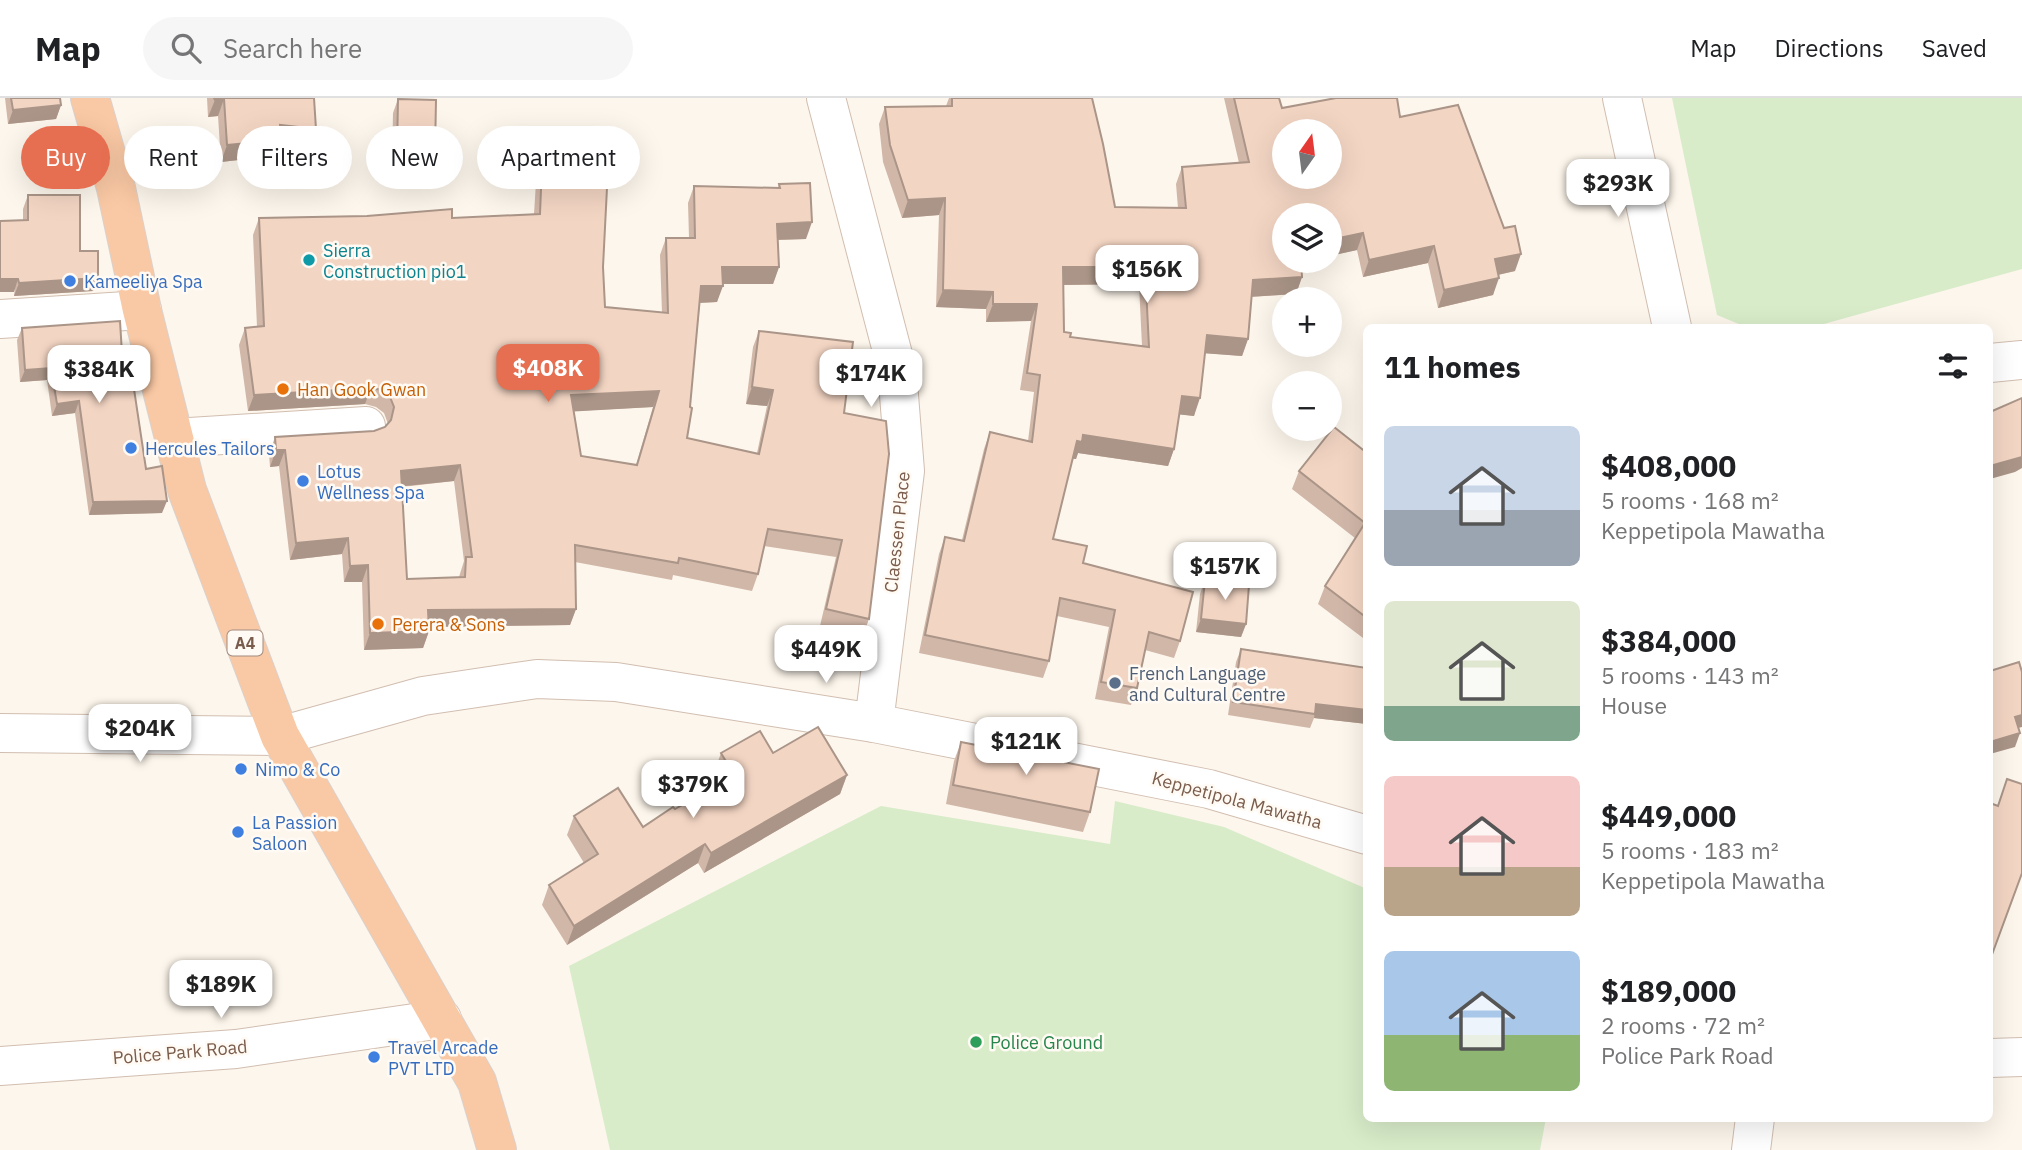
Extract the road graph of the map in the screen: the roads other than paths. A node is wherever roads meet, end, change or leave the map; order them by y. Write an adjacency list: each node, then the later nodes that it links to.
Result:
1 (90, 98): 4 (highway, A4)
2 (826, 98): 11 (street, Claessen Place)
3 (1622, 98): 6 (street)
4 (142, 310): 5 (street); 10 (highway, A4)
5 (0, 319)
6 (1671, 324)
7 (2022, 360): 8 (street)
8 (1993, 363)
9 (366, 426): 10 (street)
10 (174, 438): 13 (highway, A4)
11 (874, 723): 13 (street, Keppetipola Mawatha); 14 (street, Keppetipola Mawatha)
12 (0, 733): 13 (street, Keppetipola Mawatha)
13 (280, 736): 15 (highway, A4)
14 (1363, 834)
15 (442, 1019): 18 (street, Police Park Road); 20 (highway, A4)
16 (2022, 1057): 17 (street)
17 (1993, 1058)
18 (0, 1066)
19 (1754, 1122): 21 (street)
20 (497, 1150)
21 (1751, 1150)

